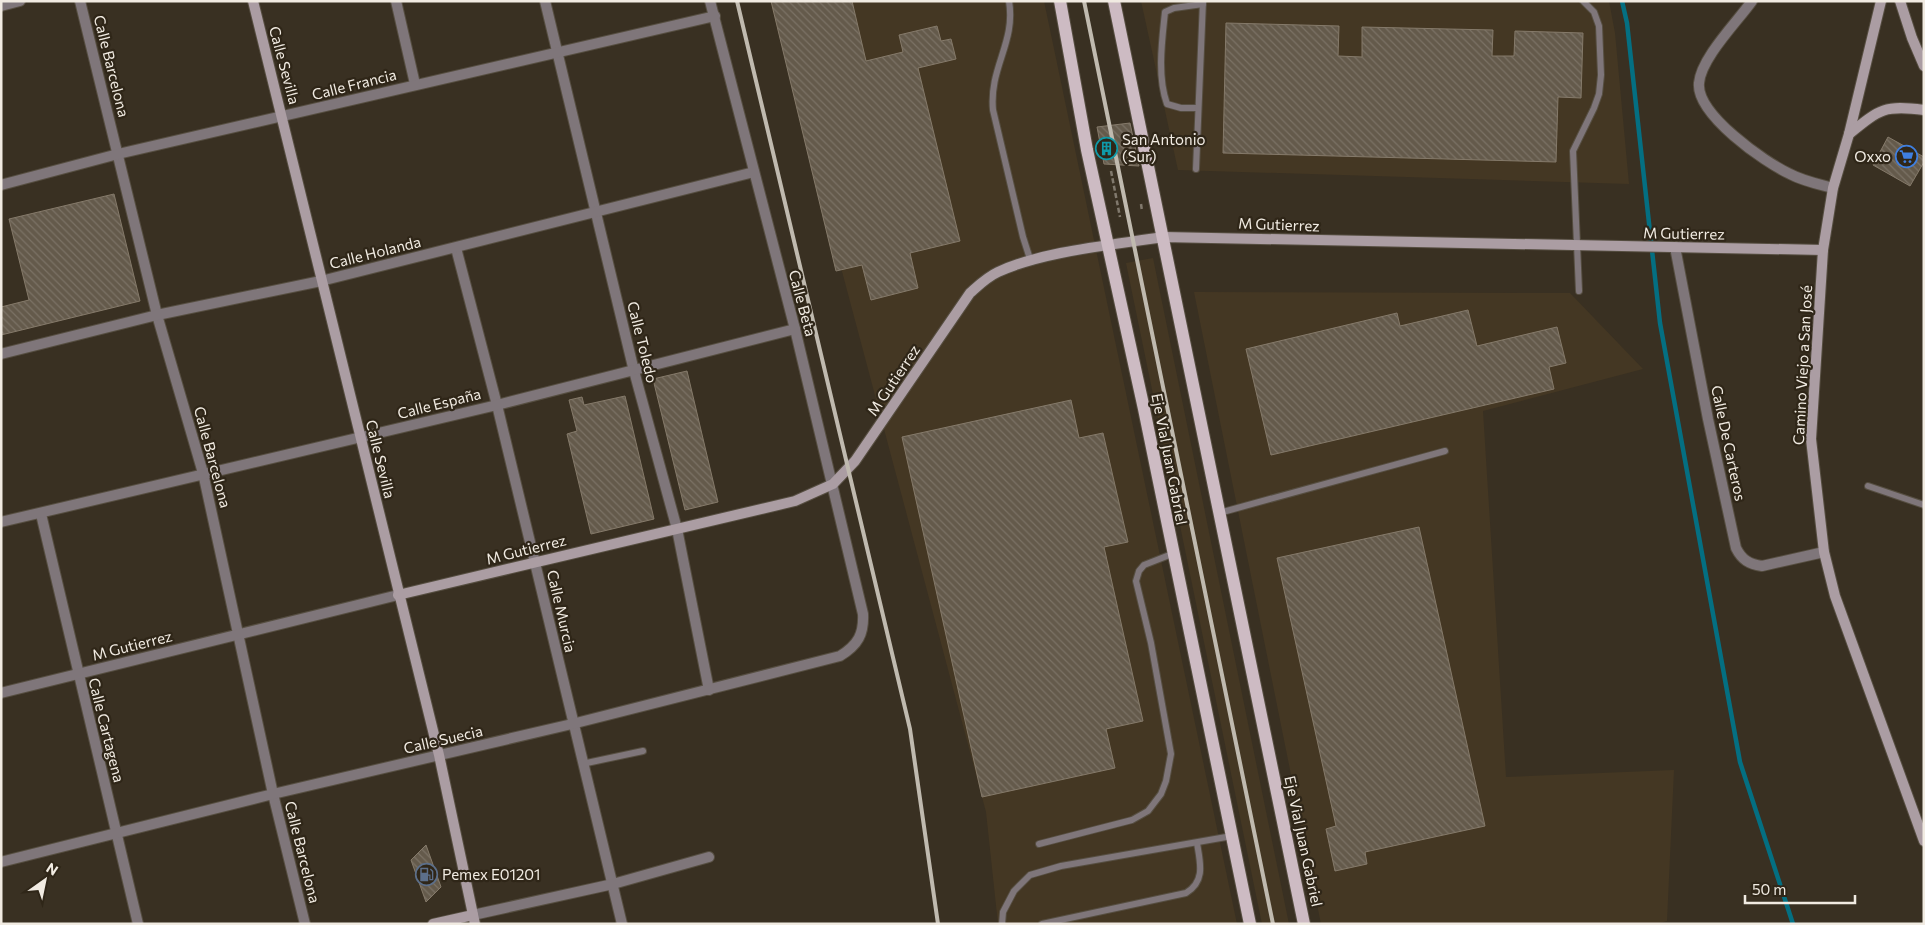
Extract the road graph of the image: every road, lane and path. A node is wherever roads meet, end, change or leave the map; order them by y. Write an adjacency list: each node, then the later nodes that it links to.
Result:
1 (20, 1): 15 (street)
2 (80, 1): 24 (street, Calle Barcelona)
3 (253, 1): 22 (street, Calle Sevilla)
4 (396, 1): 19 (street)
5 (545, 1): 17 (street, Calle Toledo)
6 (710, 1): 16 (street, Calle Beta)
7 (1009, 1): 38 (lane)
8 (1060, 1): 33 (main road, Eje Vial Juan Gabriel)
9 (1114, 1): 32 (main road, Eje Vial Juan Gabriel)
10 (1583, 1): 34 (lane)
11 (1752, 1): 29 (street)
12 (1882, 1): 23 (street, Camino Viejo a San José)
13 (1900, 1): 18 (street)
14 (1203, 2): 20 (lane); 20 (lane)
15 (1, 6)
16 (715, 16): 17 (street, Calle Francia); 27 (street, Calle Beta)
17 (558, 53): 19 (street, Calle Francia); 30 (street, Calle Toledo)
18 (1924, 66)
19 (415, 84): 22 (street, Calle Francia)
20 (1198, 108): 25 (lane)
21 (1924, 110): 23 (street)
22 (283, 116): 24 (street, Calle Francia); 39 (street, Calle Sevilla)
23 (1849, 134): 29 (street, Camino Viejo a San José)
24 (118, 154): 28 (street, Calle Francia); 41 (street, Calle Barcelona)
25 (1196, 169)
26 (1111, 171): 31 (path)
27 (754, 172): 30 (street, Calle Holanda); 42 (street, Calle Beta)
28 (1, 185)
29 (1833, 188): 37 (street, Camino Viejo a San José)
30 (595, 212): 36 (street, Calle Holanda); 44 (street, Calle Toledo)
31 (1120, 217)
32 (1163, 237): 33 (street, M Gutierrez); 34 (street, M Gutierrez); 52 (main road, Eje Vial Juan Gabriel)
33 (1109, 245): 38 (street, M Gutierrez); 57 (main road, Eje Vial Juan Gabriel)
34 (1576, 245): 35 (street, M Gutierrez); 40 (lane)
35 (1672, 247): 37 (street, M Gutierrez); 56 (street, Calle De Carteros)
36 (456, 248): 39 (street, Calle Holanda); 45 (street, Calle Murcia)
37 (1823, 250): 56 (street, Camino Viejo a San José)
38 (1031, 262): 49 (street, M Gutierrez)
39 (321, 281): 41 (street, Calle Holanda); 46 (street, Calle Sevilla)
40 (1579, 291)
41 (157, 315): 43 (street, Calle Holanda); 48 (street, Calle Barcelona)
42 (795, 328): 44 (street, Calle España); 49 (street, Calle Beta)
43 (1, 354)
44 (634, 371): 45 (street, Calle España); 55 (street, Calle Toledo)
45 (497, 405): 46 (street, Calle España); 58 (street, Calle Murcia)
46 (360, 438): 48 (street, Calle España); 59 (street, Calle Sevilla)
47 (1445, 451): 52 (lane)
48 (204, 473): 53 (street, Calle España); 61 (street, Calle Barcelona)
49 (833, 484): 55 (street, M Gutierrez); 60 (street, Calle Beta)
50 (1868, 486): 51 (lane)
51 (1924, 505)
52 (1220, 513): 86 (main road, Eje Vial Juan Gabriel)
53 (41, 514): 54 (street, Calle España); 62 (street, Calle Cartagena)
54 (1, 522)
55 (676, 529): 58 (street, M Gutierrez); 63 (street, Calle Toledo)
56 (1824, 552): 72 (street, Camino Viejo a San José)
57 (1172, 554): 71 (main road, Eje Vial Juan Gabriel); 74 (lane)
58 (535, 562): 59 (street, M Gutierrez); 65 (street, Calle Murcia)
59 (398, 595): 61 (street, M Gutierrez); 67 (street, Calle Sevilla)
60 (863, 614): 63 (street, Calle Suecia)
61 (240, 632): 62 (street, M Gutierrez); 69 (street, Calle Barcelona)
62 (78, 674): 64 (street, M Gutierrez); 70 (street, Calle Cartagena)
63 (709, 690): 65 (street, Calle Suecia)
64 (1, 693)
65 (572, 724): 67 (street, Calle Suecia); 68 (street, Calle Murcia)
66 (643, 751): 68 (lane)
67 (439, 755): 69 (street, Calle Suecia); 78 (street, Calle Sevilla)
68 (582, 764): 77 (street, Calle Murcia)
69 (273, 794): 70 (street, Calle Suecia); 80 (street, Calle Barcelona)
70 (116, 834): 76 (street, Calle Suecia); 79 (street, Calle Cartagena)
71 (1232, 836): 73 (lane); 85 (main road, Eje Vial Juan Gabriel)
72 (1924, 841)
73 (1197, 843): 83 (lane); 84 (lane)
74 (1039, 844)
75 (709, 857): 77 (street)
76 (1, 862)
77 (613, 884): 78 (street); 82 (street, Calle Murcia)
78 (474, 919): 81 (street)
79 (138, 924)
80 (305, 924)
81 (433, 924)
82 (622, 924)
83 (1002, 924)
84 (1042, 924)
85 (1250, 924)
86 (1304, 924)

